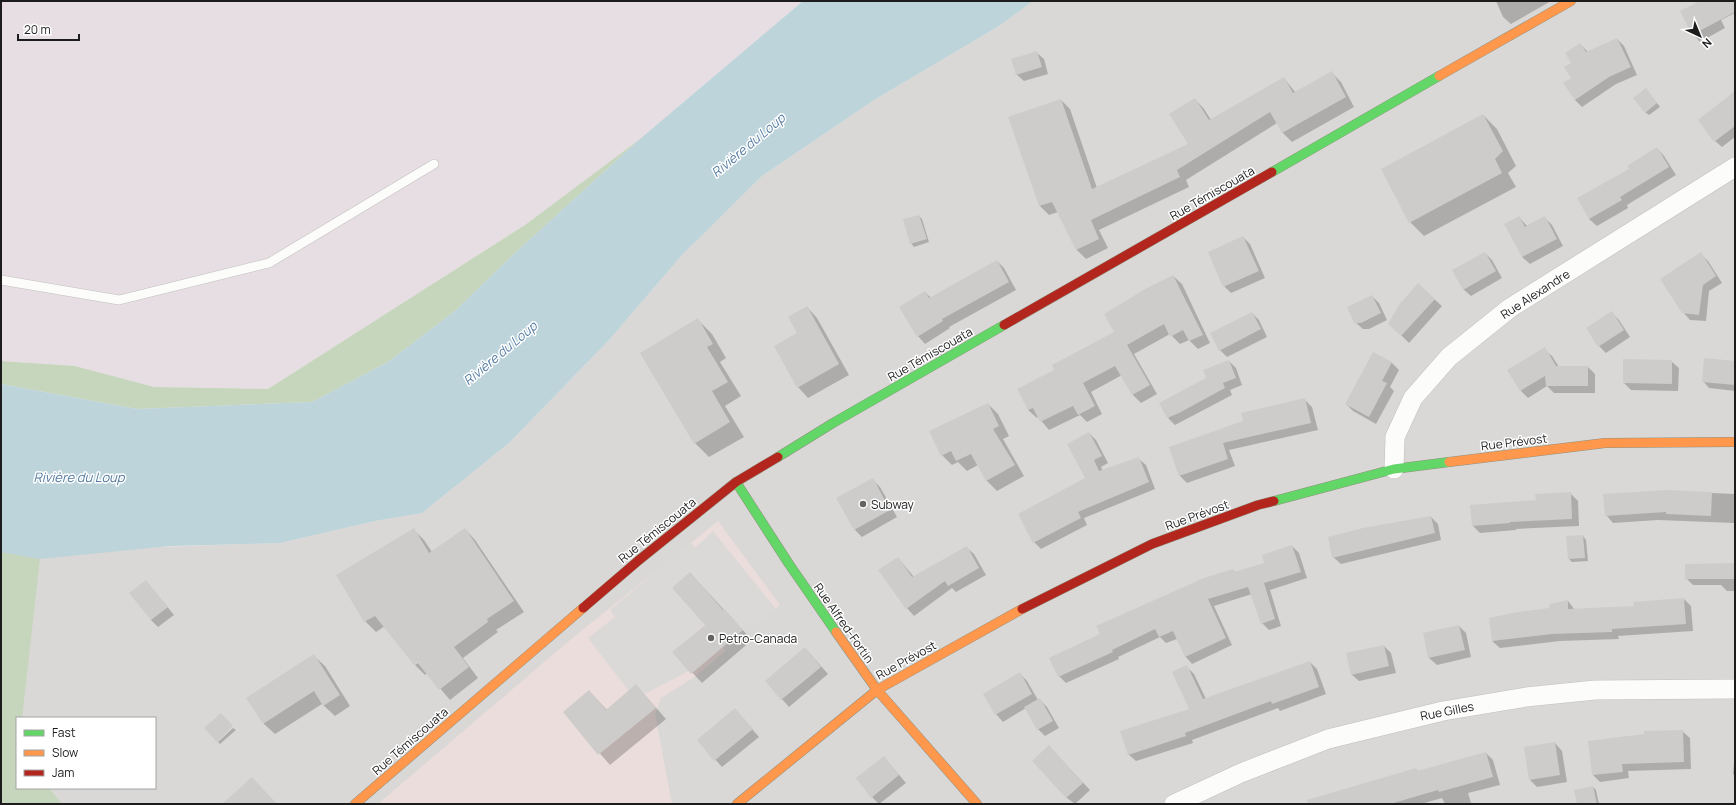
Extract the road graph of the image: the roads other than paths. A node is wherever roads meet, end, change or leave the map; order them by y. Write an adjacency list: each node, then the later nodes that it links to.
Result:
1 (1571, 1): 7 (street, Rue Témiscouata)
2 (434, 164): 4 (lane)
3 (1735, 167): 6 (street, Rue Alexandre)
4 (1, 280)
5 (1735, 442): 6 (street, Rue Prévost)
6 (1394, 469): 9 (street, Rue Prévost)
7 (736, 482): 9 (street, Rue Alfred-Fortin); 10 (street, Rue Témiscouata)
8 (1735, 689): 13 (street, Rue Gilles)
9 (876, 690): 11 (street, Rue Prévost); 12 (street, Rue Alfred-Fortin)
10 (355, 804)
11 (737, 804)
12 (978, 804)
13 (1174, 804)

